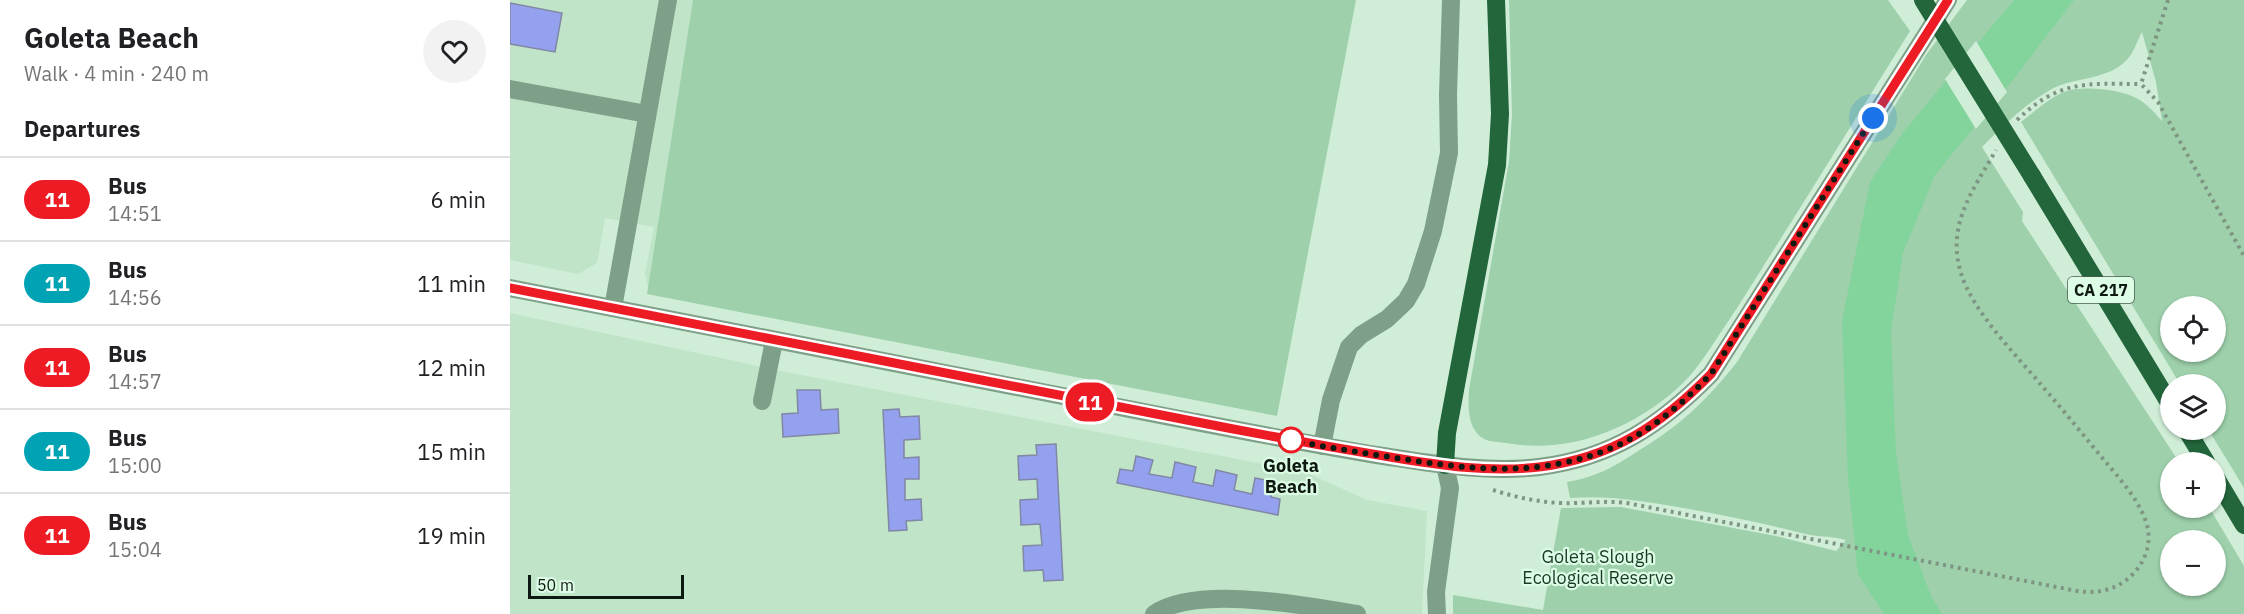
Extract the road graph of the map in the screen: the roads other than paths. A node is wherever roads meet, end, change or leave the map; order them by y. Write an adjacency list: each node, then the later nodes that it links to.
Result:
1 (1451, 0): 13 (street)
2 (1496, 0): 14 (main road)
3 (1923, 0): 11 (main road, CA 217, bridge)
4 (1947, 0): 14 (street)
5 (664, 1): 7 (street)
6 (510, 89): 7 (street)
7 (647, 114): 9 (street)
8 (510, 288): 9 (street)
9 (612, 308): 10 (street)
10 (774, 340): 12 (street); 13 (street)
11 (2160, 387)
12 (762, 401)
13 (1322, 446): 14 (street)
14 (1445, 465): 19 (street)
15 (2226, 495): 16 (main road)
16 (2244, 525)
17 (1154, 614): 18 (street)
18 (1357, 614)
19 (1437, 614)

